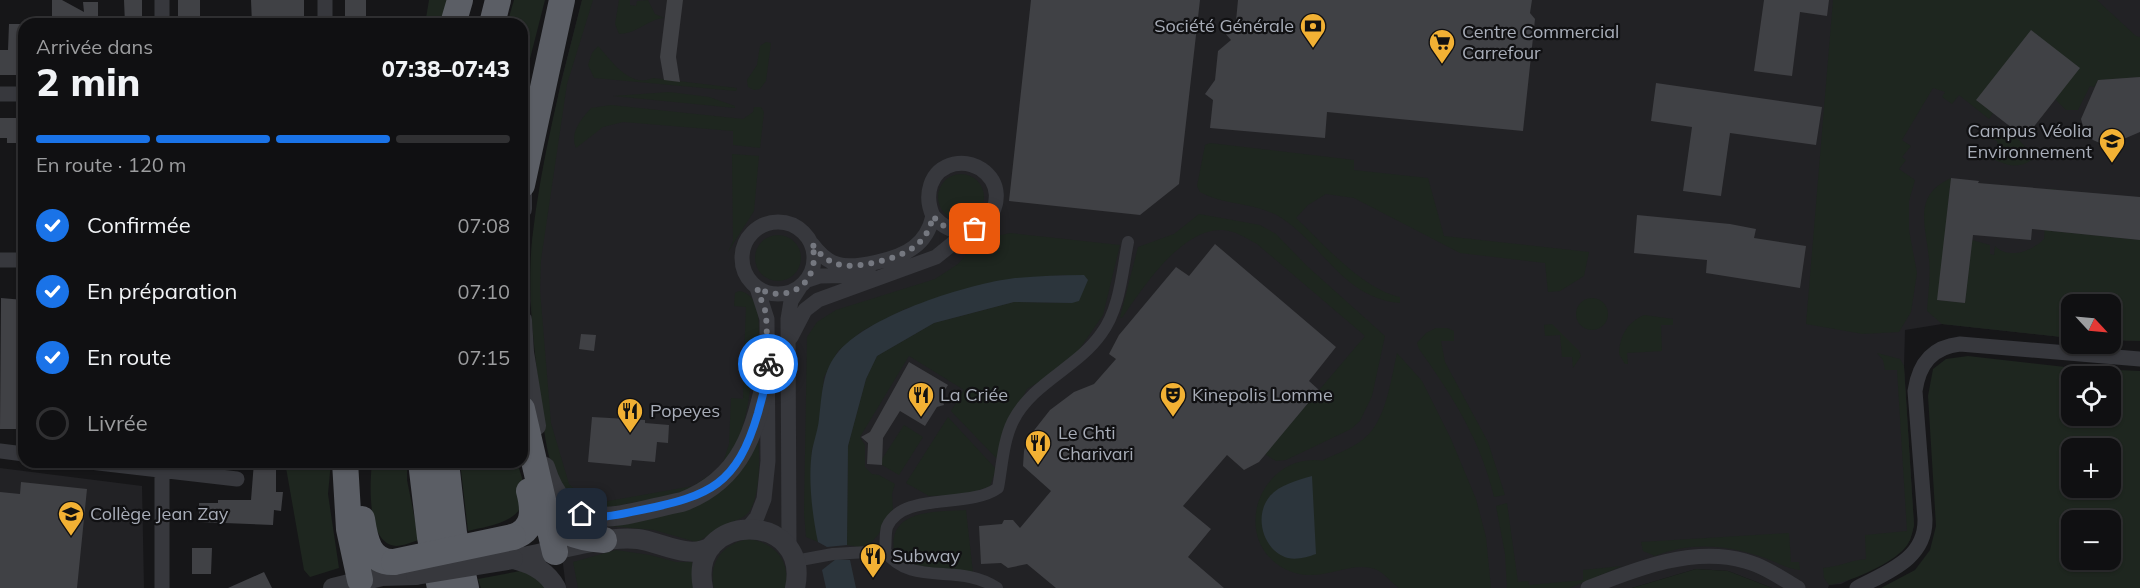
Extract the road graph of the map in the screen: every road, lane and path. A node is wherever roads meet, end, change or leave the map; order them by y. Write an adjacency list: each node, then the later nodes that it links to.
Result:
1 (162, 0): 7 (street)
2 (325, 0): 8 (street)
3 (460, 0): 9 (highway)
4 (472, 0): 10 (highway)
5 (498, 0): 11 (highway)
6 (562, 0): 14 (highway)
7 (162, 18)
8 (325, 18)
9 (455, 18)
10 (468, 18)
11 (494, 18)
12 (0, 94): 13 (street)
13 (18, 94)
14 (528, 156)
15 (933, 216): 16 (street); 16 (street); 18 (street)
16 (968, 231): 21 (street)
17 (1128, 242): 44 (street)
18 (812, 244): 22 (street); 23 (street)
19 (0, 260): 20 (street)
20 (18, 260)
21 (892, 273): 22 (street); 24 (street)
22 (804, 283): 23 (street); 24 (street)
23 (757, 288): 26 (street)
24 (789, 348): 46 (street)
25 (2140, 359): 60 (street)
26 (768, 372): 27 (street); 40 (street)
27 (528, 376)
28 (528, 435): 39 (highway)
29 (0, 451): 30 (street)
30 (18, 453)
31 (162, 468): 49 (street)
32 (173, 468): 38 (street)
33 (345, 468): 48 (highway)
34 (361, 468): 47 (highway)
35 (422, 468): 52 (highway)
36 (447, 468): 53 (highway)
37 (524, 468): 42 (highway)
38 (237, 480)
39 (545, 508): 41 (highway); 45 (highway)
40 (748, 528): 43 (street); 46 (street)
41 (604, 540): 43 (street); 45 (street)
42 (513, 548): 45 (street); 47 (highway, bridge); 54 (street)
43 (711, 548): 55 (street)
44 (885, 551): 46 (street); 57 (street)
45 (555, 552): 54 (street)
46 (792, 555): 56 (street)
47 (405, 568): 48 (street); 51 (street)
48 (361, 584): 50 (street)
49 (162, 588)
50 (333, 588)
51 (387, 588)
52 (440, 588)
53 (466, 588)
54 (558, 588)
55 (703, 588)
56 (795, 588)
57 (997, 588)
58 (1588, 588): 59 (street)
59 (1798, 588)
60 (1857, 588)

